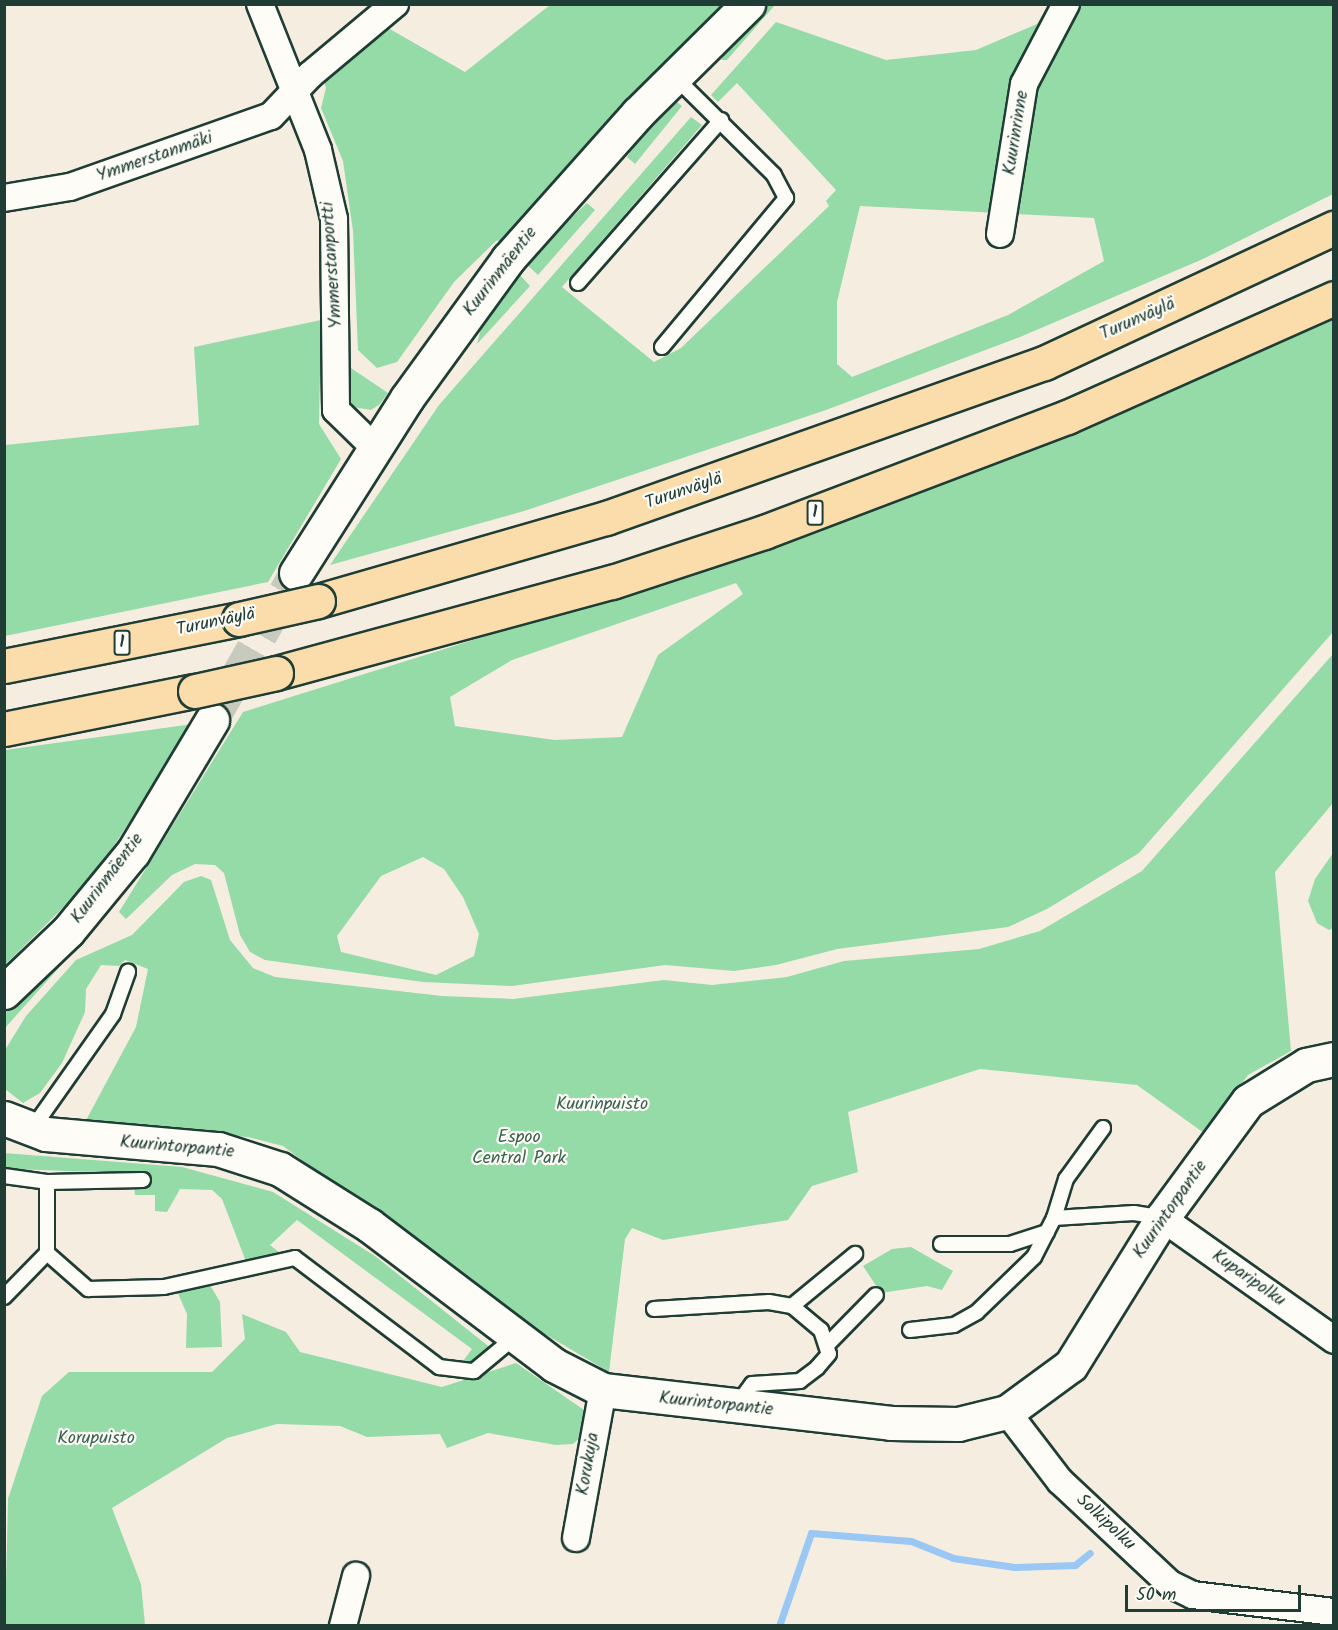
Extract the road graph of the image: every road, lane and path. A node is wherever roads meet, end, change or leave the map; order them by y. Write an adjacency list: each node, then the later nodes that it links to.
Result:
1 (260, 4): 6 (street, Ymmerstanportti)
2 (395, 4): 6 (street, Ymmerstanmäki)
3 (748, 4): 5 (street, Kuurinmäentie)
4 (1066, 4): 10 (street, Kuurinrinne)
5 (674, 75): 7 (lane); 14 (street, Kuurinmäentie)
6 (295, 94): 8 (street, Ymmerstanmäki); 14 (street, Ymmerstanportti)
7 (721, 120): 11 (lane); 13 (lane)
8 (4, 198)
9 (1334, 228): 16 (highway, Turunväylä / 1, bridge)
10 (1000, 234)
11 (578, 283)
12 (1334, 298): 18 (highway, 1, bridge)
13 (662, 347)
14 (375, 448): 15 (street, Kuurinmäentie)
15 (297, 573)
16 (4, 666)
17 (212, 720): 20 (street, Kuurinmäentie)
18 (4, 729)
19 (128, 972): 22 (lane)
20 (4, 992)
21 (1334, 1059): 28 (street, Kuurintorpantie)
22 (18, 1123): 38 (street, Kuurintorpantie)
23 (1103, 1128): 27 (lane)
24 (4, 1176): 26 (lane)
25 (143, 1180): 26 (lane)
26 (47, 1182): 31 (lane)
27 (1054, 1218): 28 (lane); 29 (lane)
28 (1162, 1218): 39 (street, Kuparipolku); 43 (street, Kuurintorpantie)
29 (1047, 1232): 30 (lane); 37 (lane)
30 (941, 1244)
31 (47, 1252): 34 (lane); 38 (lane)
32 (855, 1254): 35 (lane)
33 (876, 1294): 40 (lane)
34 (4, 1297)
35 (792, 1306): 36 (lane); 40 (lane)
36 (654, 1309)
37 (910, 1330)
38 (516, 1337): 41 (street, Kuurintorpantie)
39 (1334, 1340)
40 (829, 1343): 42 (lane)
41 (603, 1390): 42 (street, Kuurintorpantie); 44 (street, Korukuja)
42 (735, 1407): 43 (street, Kuurintorpantie)
43 (1007, 1412): 46 (street, Solkipolku)
44 (576, 1538)
45 (356, 1576): 47 (street)
46 (1334, 1612)
47 (343, 1626)

